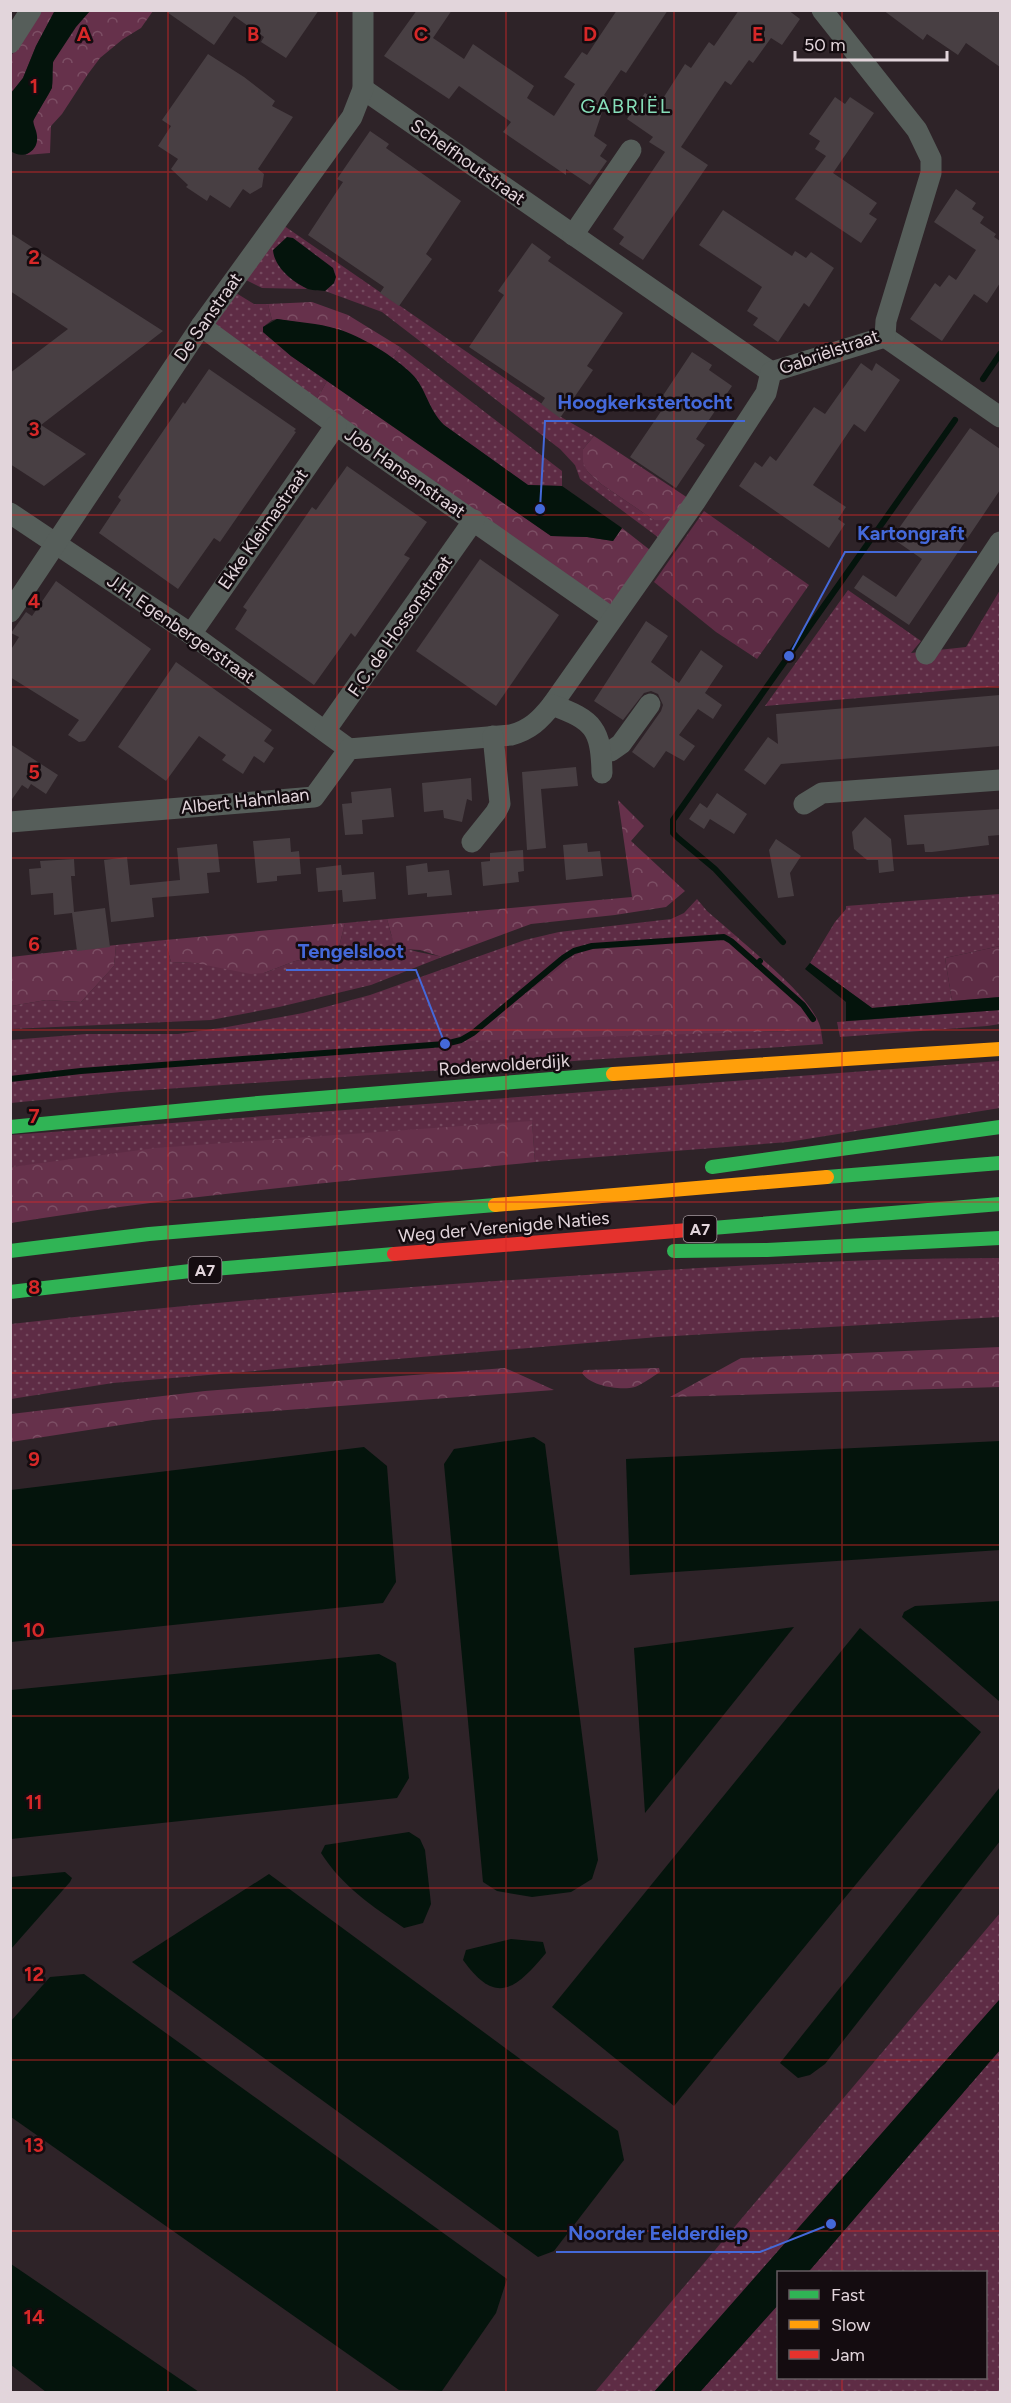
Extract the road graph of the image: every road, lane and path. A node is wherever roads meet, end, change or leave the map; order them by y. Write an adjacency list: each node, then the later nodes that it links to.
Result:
1 (31, 10): 4 (street)
2 (363, 10): 5 (street, De Sanstraat)
3 (822, 10): 9 (street, Gabriëlstraat)
4 (10, 43)
5 (363, 89): 7 (street, Schelfhoutstraat); 8 (street, De Sanstraat)
6 (631, 150): 7 (street)
7 (573, 235): 10 (street, Schelfhoutstraat)
8 (201, 326): 12 (street, Job Hansenstraat); 16 (street, De Sanstraat)
9 (885, 337): 10 (street, Gabriëlstraat); 11 (street)
10 (771, 372): 18 (street, Gabriëlstraat)
11 (1000, 417)
12 (336, 425): 14 (street, Job Hansenstraat); 19 (street, Ekke Kleimastraat)
13 (10, 513): 16 (street, J.H. Egenbergerstraat)
14 (474, 520): 18 (street, Job Hansenstraat); 23 (street, F.C. de Hossonstraat)
15 (1000, 542): 20 (street)
16 (56, 543): 17 (street, De Sanstraat); 19 (street, J.H. Egenbergerstraat)
17 (10, 612)
18 (612, 618): 22 (street, Gabriëlstraat)
19 (191, 634): 23 (street, J.H. Egenbergerstraat)
20 (926, 654)
21 (650, 704): 26 (street)
22 (552, 705): 24 (street); 26 (street)
23 (325, 731): 25 (street, J.H. Egenbergerstraat)
24 (493, 736): 25 (street); 31 (street)
25 (349, 749): 30 (street, Albert Hahnlaan)
26 (601, 750): 27 (street)
27 (602, 773)
28 (1000, 780): 29 (street)
29 (804, 804)
30 (10, 822)
31 (471, 842)
32 (1000, 1049): 33 (main road, Roderwolderdijk)
33 (10, 1127)
34 (1000, 1127): 36 (main road)
35 (1000, 1164): 39 (main road, Weg der Verenigde Naties / A7)
36 (695, 1170)
37 (648, 1178): 39 (main road, A7)
38 (1000, 1204): 44 (main road, Weg der Verenigde Naties / A7)
39 (482, 1205): 41 (main road, Weg der Verenigde Naties / A7)
40 (1000, 1238): 42 (main road, A7)
41 (10, 1251)
42 (660, 1251)
43 (589, 1252): 44 (main road, A7)
44 (399, 1254): 45 (main road, Weg der Verenigde Naties / A7)
45 (10, 1293)

